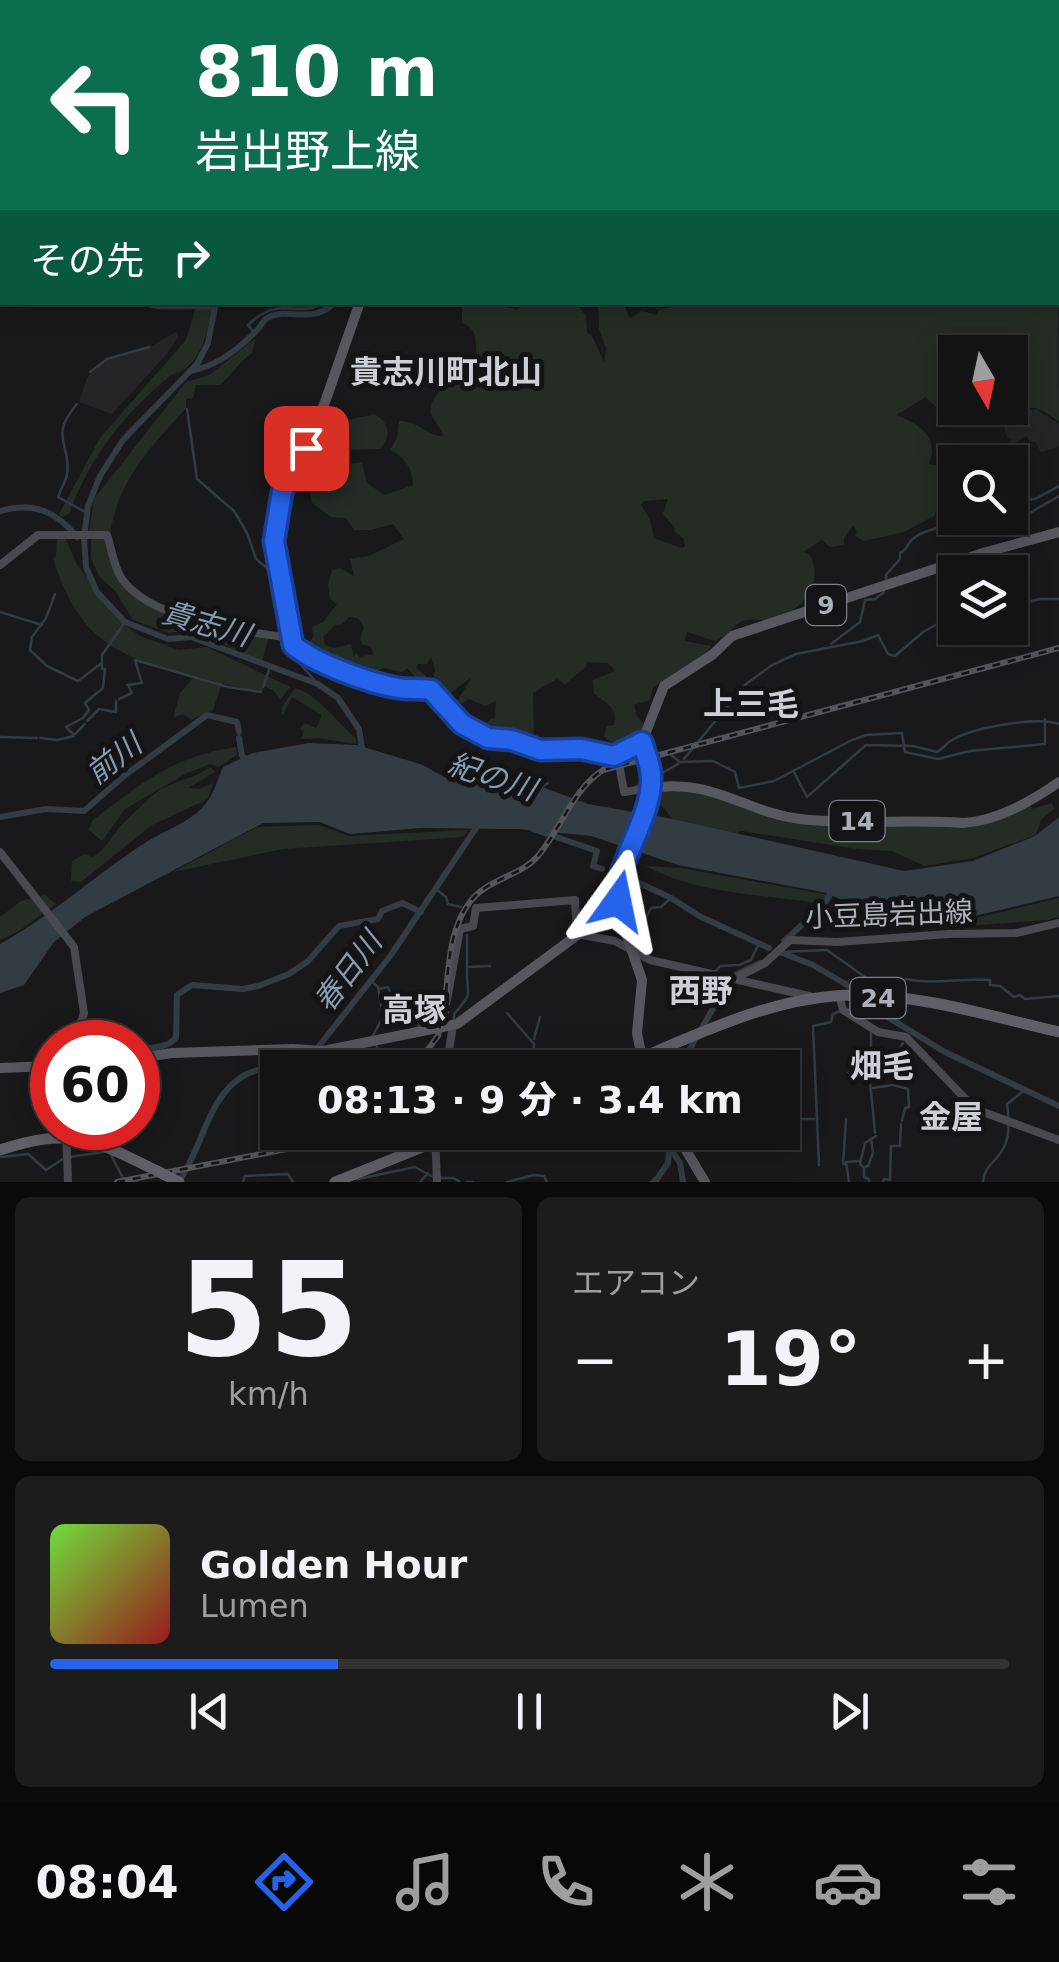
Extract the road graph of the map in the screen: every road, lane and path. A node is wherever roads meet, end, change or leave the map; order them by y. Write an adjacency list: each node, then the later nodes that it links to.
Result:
1 (359, 305): 4 (main road)
2 (1059, 532): 5 (main road, 9)
3 (0, 566): 4 (main road)
4 (290, 638): 5 (main road)
5 (642, 742): 8 (main road)
6 (620, 769): 8 (main road)
7 (1059, 782): 8 (main road, 14)
8 (652, 790): 10 (main road)
9 (0, 852): 16 (main road)
10 (617, 906): 12 (main road); 13 (main road)
11 (1059, 923): 14 (main road, 小豆島岩出線)
12 (576, 934): 13 (main road); 17 (main road); 17 (main road)
13 (631, 950): 14 (main road); 20 (main road)
14 (731, 979): 15 (main road)
15 (839, 997): 18 (highway, 24); 21 (highway, 24); 25 (main road)
16 (81, 1020)
17 (448, 1026): 19 (main road); 22 (main road)
18 (1059, 1033)
19 (450, 1050)
20 (640, 1050)
21 (668, 1050)
22 (160, 1055)
23 (30, 1067): 24 (main road)
24 (0, 1068)
25 (1059, 1140)
26 (30, 1141): 32 (highway)
27 (67, 1150): 33 (main road)
28 (114, 1150): 34 (highway, bridge)
29 (408, 1150): 35 (highway)
30 (436, 1150): 36 (main road)
31 (687, 1150): 37 (main road)
32 (0, 1152)
33 (68, 1182)
34 (176, 1182)
35 (332, 1182)
36 (437, 1182)
37 (706, 1182)

